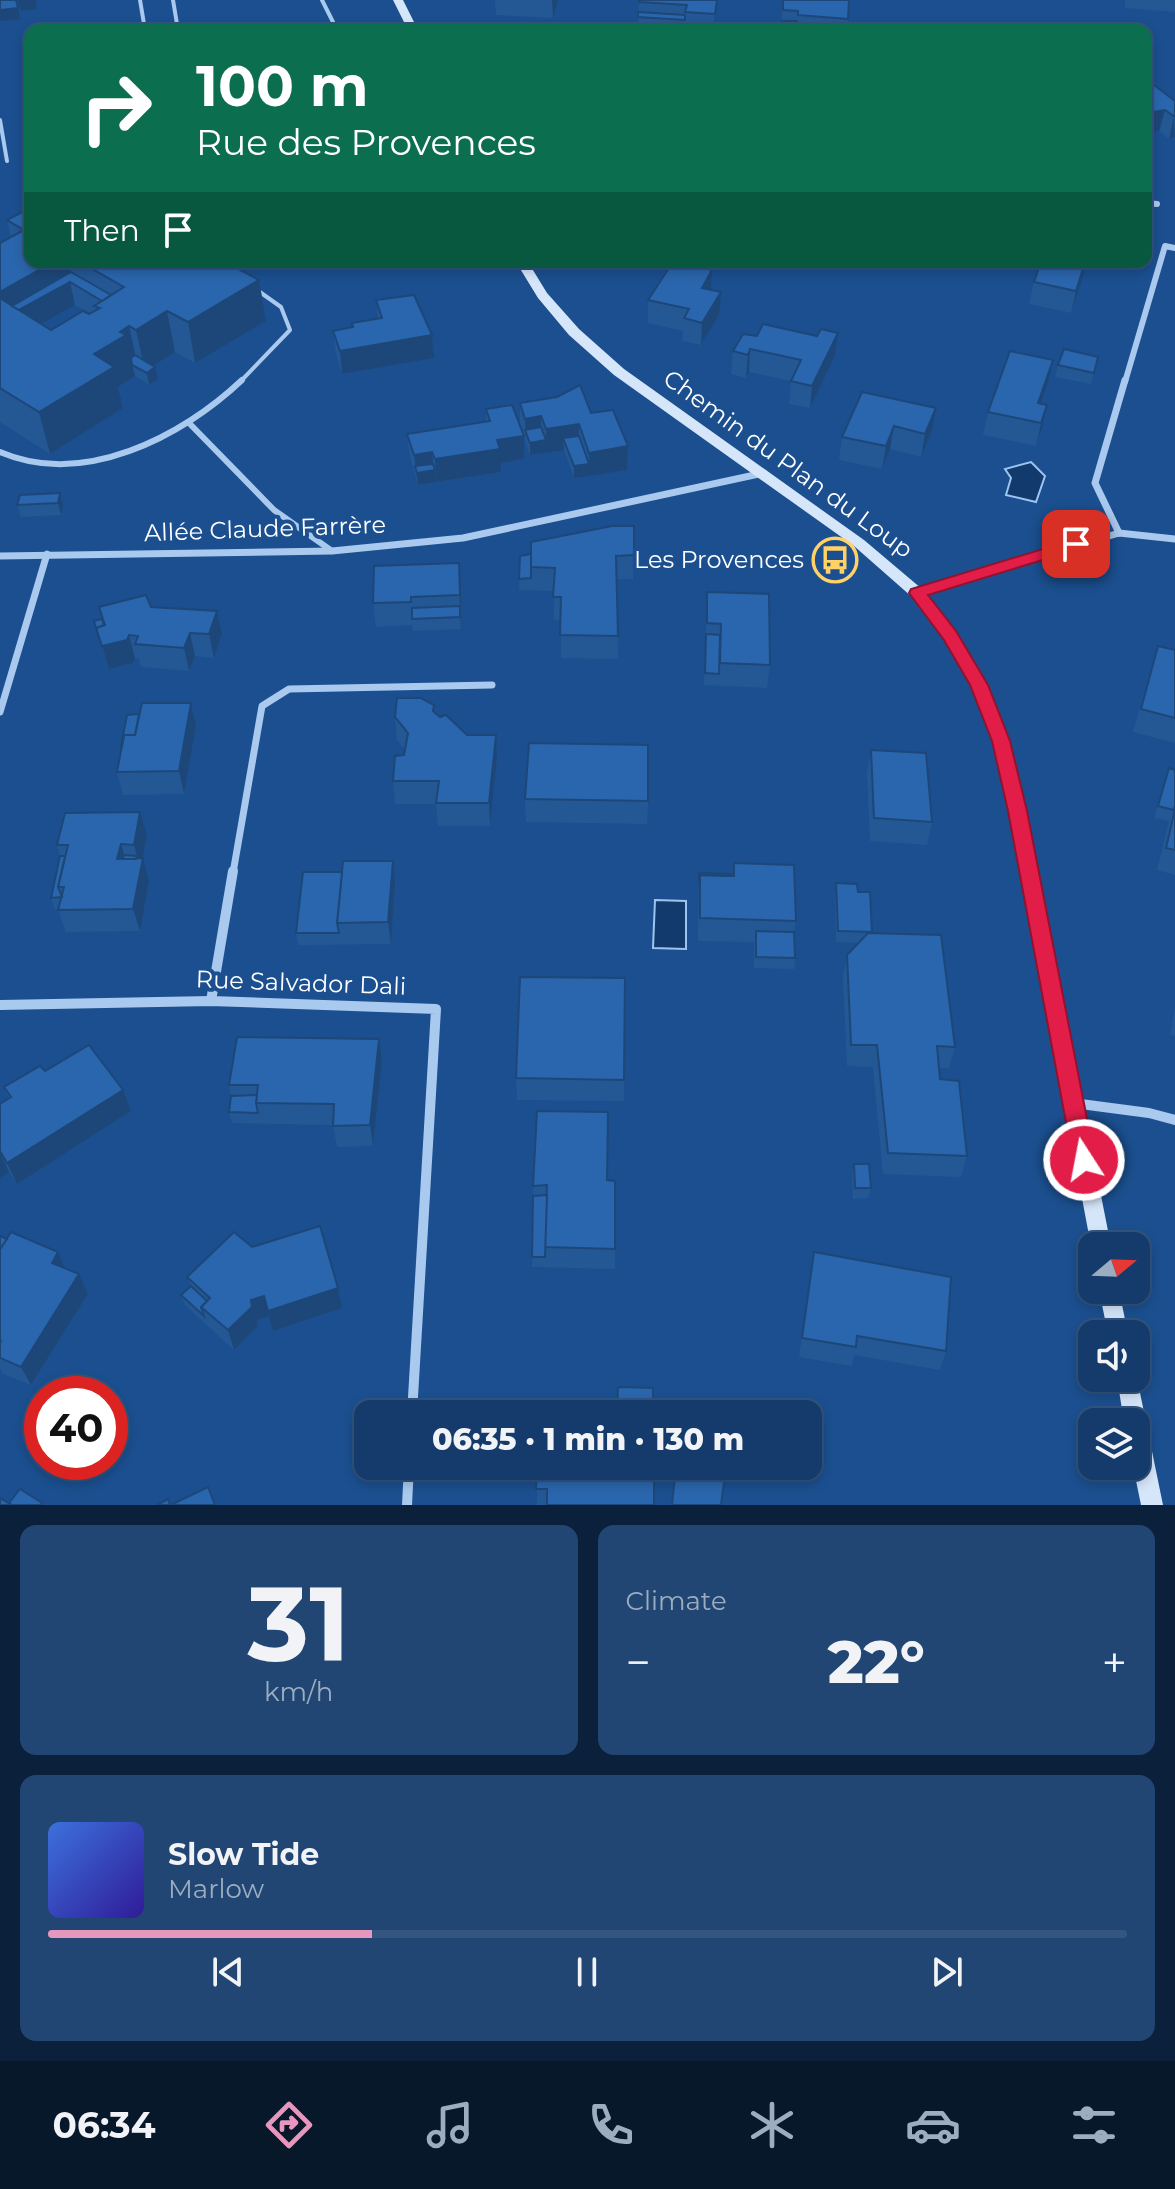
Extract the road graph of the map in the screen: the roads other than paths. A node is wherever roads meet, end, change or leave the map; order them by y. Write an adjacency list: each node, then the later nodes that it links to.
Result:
1 (140, 0): 5 (lane)
2 (173, 0): 6 (lane)
3 (322, 0): 7 (lane)
4 (398, 0): 8 (street)
5 (144, 24)
6 (177, 24)
7 (334, 24)
8 (410, 24)
9 (0, 120): 10 (lane)
10 (7, 161)
11 (1152, 204): 12 (street)
12 (1157, 204)
13 (1175, 248): 19 (street)
14 (526, 268): 18 (street, Chemin du Plan du Loup)
15 (256, 289): 16 (lane)
16 (190, 424): 17 (lane); 21 (lane)
17 (0, 452)
18 (764, 473): 21 (street, Allée Claude Farrère); 24 (street, Chemin du Plan du Loup)
19 (1119, 533): 20 (street); 24 (street)
20 (1175, 539)
21 (332, 551): 22 (street, Allée Claude Farrère)
22 (47, 554): 23 (street, Allée Claude Farrère); 26 (street)
23 (0, 556)
24 (917, 593): 29 (street, Chemin du Plan du Loup)
25 (492, 685): 27 (street)
26 (0, 712)
27 (211, 1001): 28 (street, Rue Salvador Dali); 32 (street, Rue Salvador Dali)
28 (0, 1005)
29 (1073, 1103): 30 (street); 31 (street, Chemin du Plan du Loup)
30 (1175, 1120)
31 (1098, 1232)
32 (413, 1400)
33 (408, 1480): 35 (street)
34 (1147, 1480): 36 (street)
35 (407, 1505)
36 (1152, 1505)

